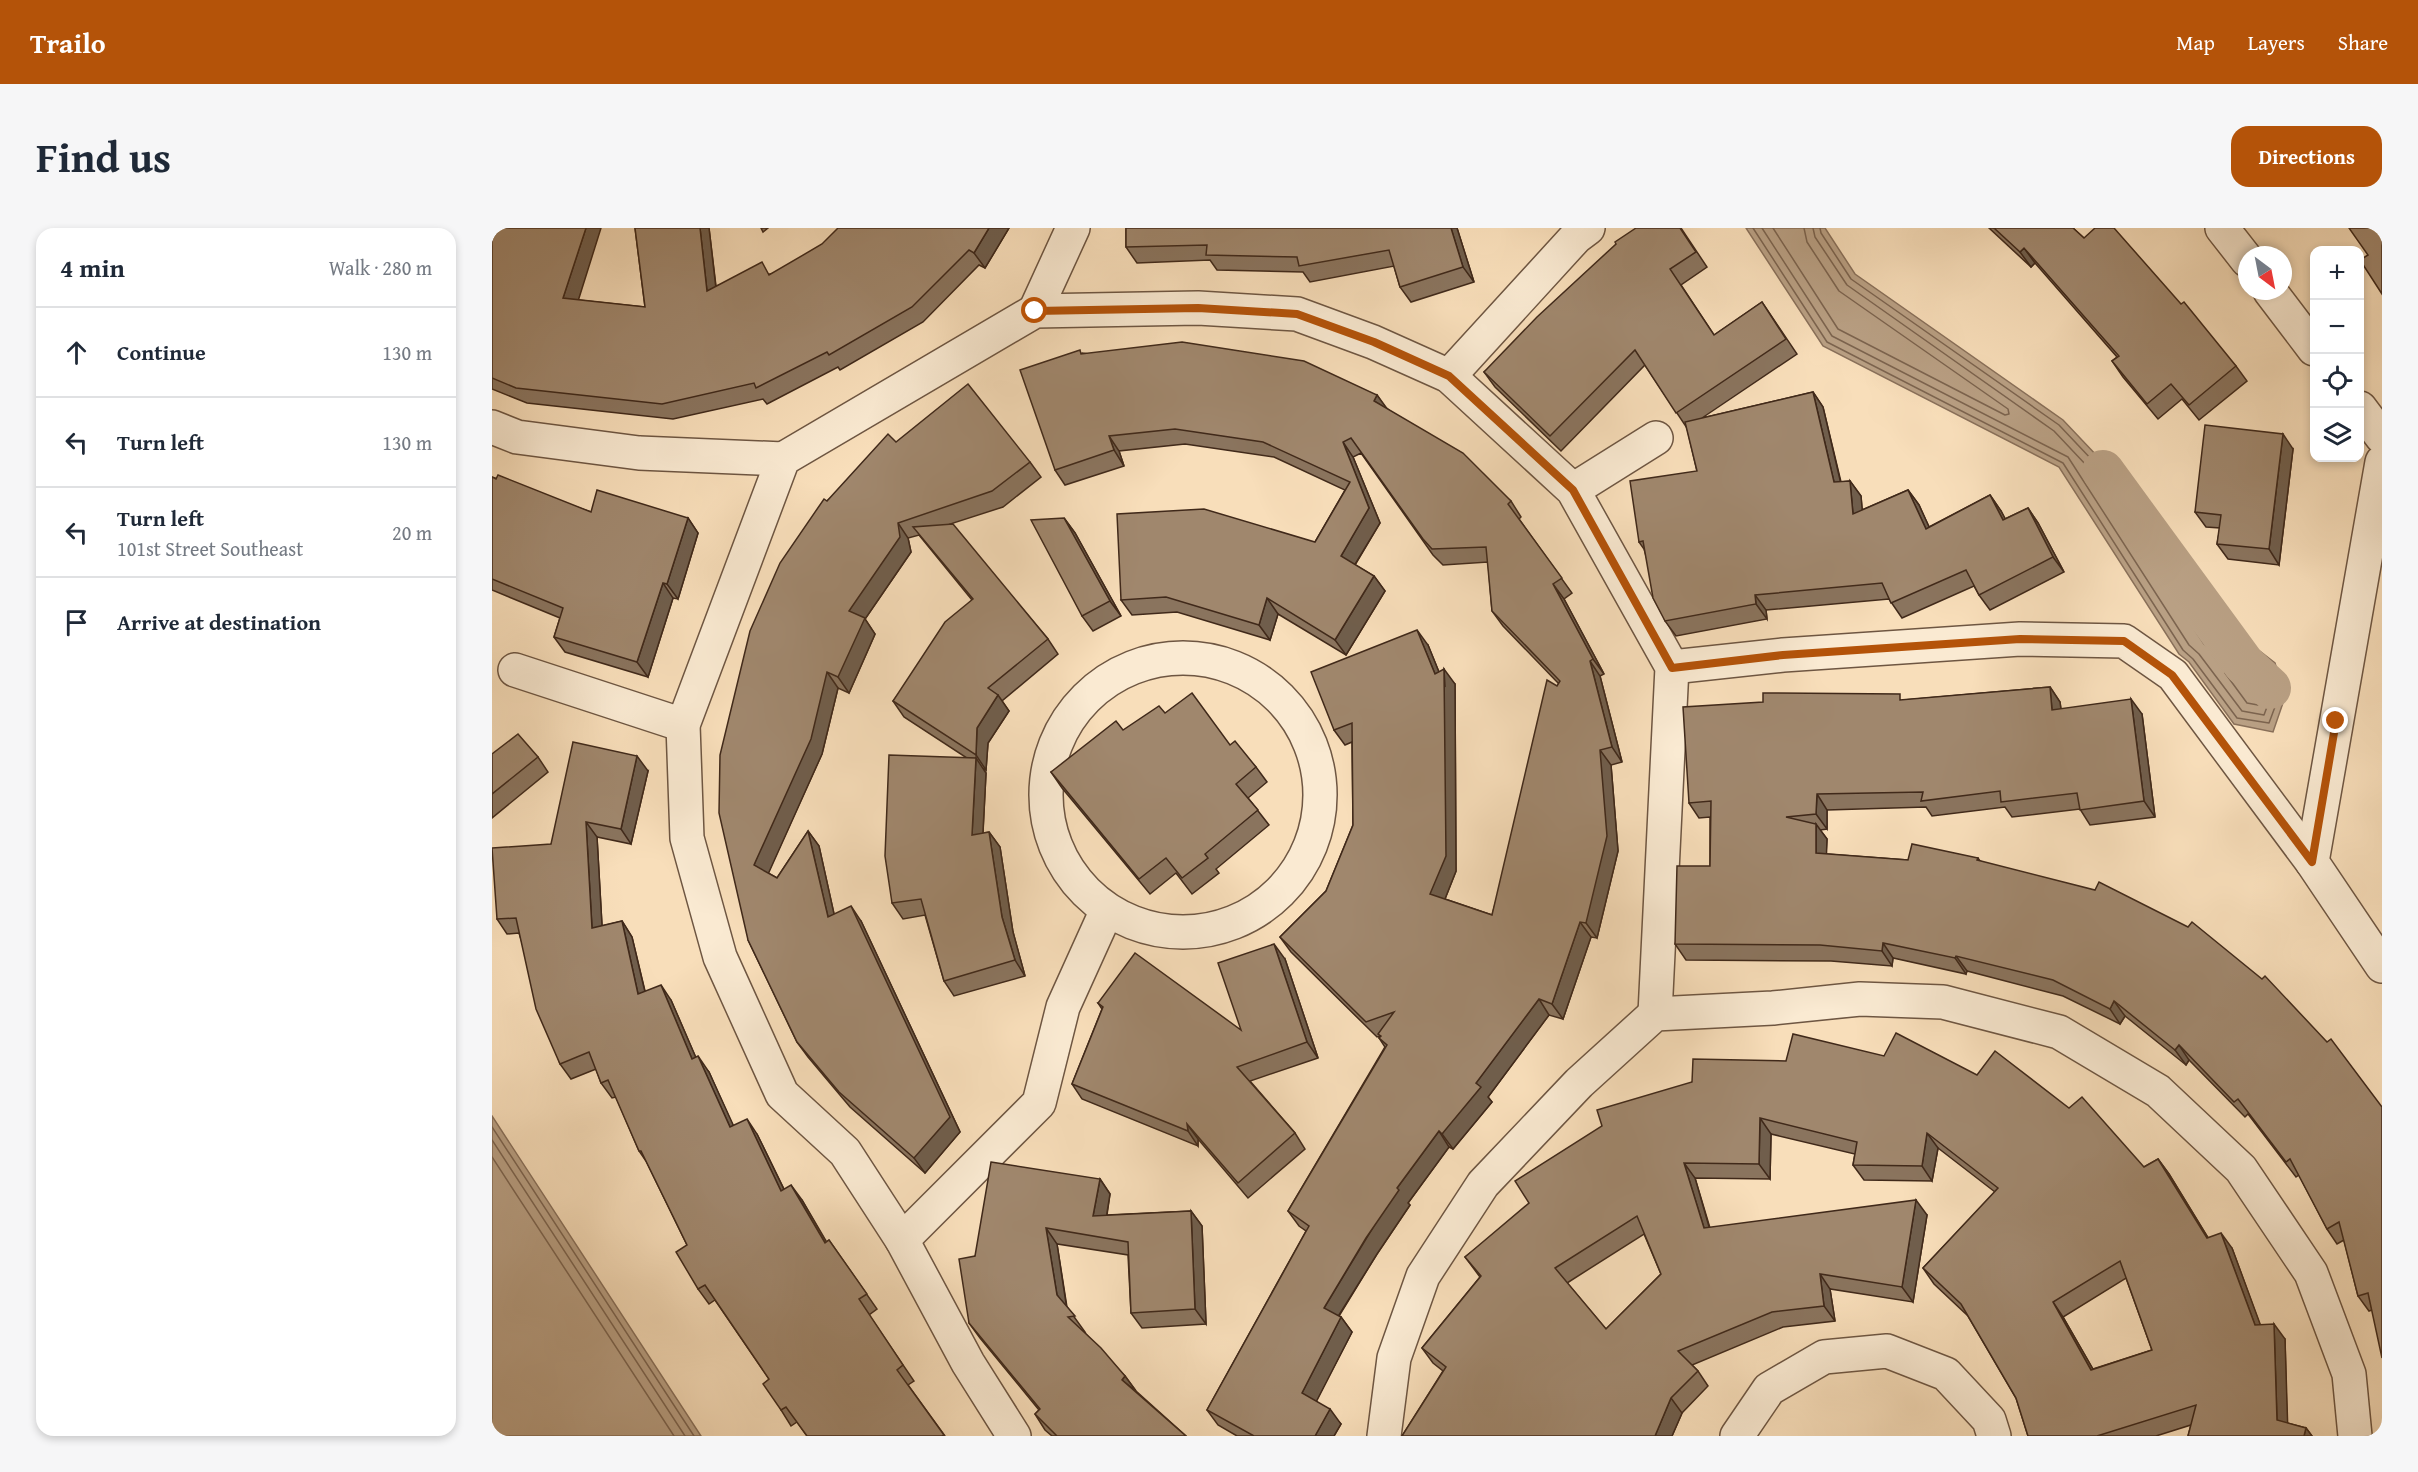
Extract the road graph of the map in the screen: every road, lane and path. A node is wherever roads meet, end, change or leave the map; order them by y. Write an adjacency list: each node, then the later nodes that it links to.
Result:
1 (1073, 228): 6 (street)
2 (1588, 228): 8 (street)
3 (2222, 228): 4 (street)
4 (2238, 248)
5 (2277, 300): 7 (street)
6 (1035, 311): 8 (street); 13 (street)
7 (2310, 344)
8 (1449, 376): 15 (street)
9 (2364, 413): 11 (street)
10 (492, 427): 13 (street)
11 (2382, 437)
12 (1656, 438): 15 (street)
13 (783, 459): 18 (street)
14 (2382, 462): 19 (street)
15 (1573, 490): 16 (street)
16 (1672, 668): 19 (street); 22 (street)
17 (515, 670): 18 (street)
18 (683, 725): 23 (street)
19 (2312, 862): 21 (street)
20 (1106, 912): 20 (street); 23 (street)
21 (2382, 966)
22 (1655, 1014): 25 (street); 28 (street)
23 (902, 1240): 24 (street)
24 (1014, 1436)
25 (1384, 1436)
26 (1737, 1436): 27 (street)
27 (1994, 1436)
28 (2355, 1436)

